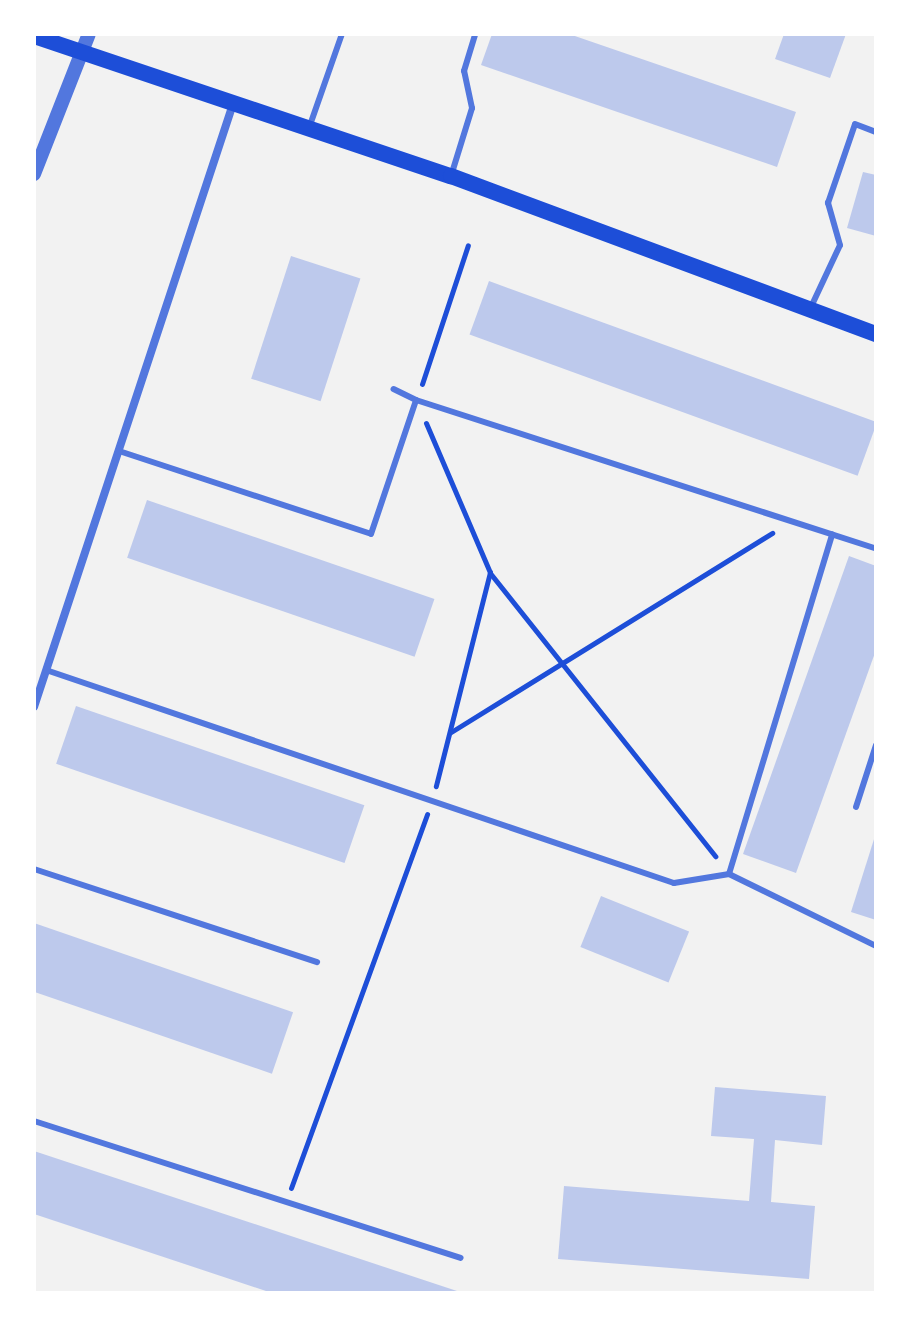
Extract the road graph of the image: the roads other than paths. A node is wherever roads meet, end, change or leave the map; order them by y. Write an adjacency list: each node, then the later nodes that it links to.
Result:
1 (89, 34): 5 (street)
2 (342, 34): 7 (lane)
3 (475, 34): 10 (lane)
4 (34, 36): 5 (main road)
5 (82, 54): 6 (main road); 9 (street)
6 (234, 103): 7 (main road); 15 (street)
7 (308, 132): 10 (main road)
8 (876, 132): 11 (lane)
9 (34, 174)
10 (451, 176): 11 (main road)
11 (809, 311): 12 (main road)
12 (876, 334)
13 (393, 389): 14 (lane)
14 (416, 400): 15 (lane); 16 (lane)
15 (119, 451): 18 (street)
16 (832, 534): 17 (lane); 23 (lane)
17 (876, 549)
18 (46, 670): 19 (street); 23 (lane)
19 (34, 707)
20 (876, 745): 21 (lane)
21 (856, 807)
22 (34, 869): 25 (lane)
23 (729, 874): 24 (lane)
24 (876, 946)
25 (317, 962)
26 (34, 1121): 27 (lane)
27 (461, 1258)

